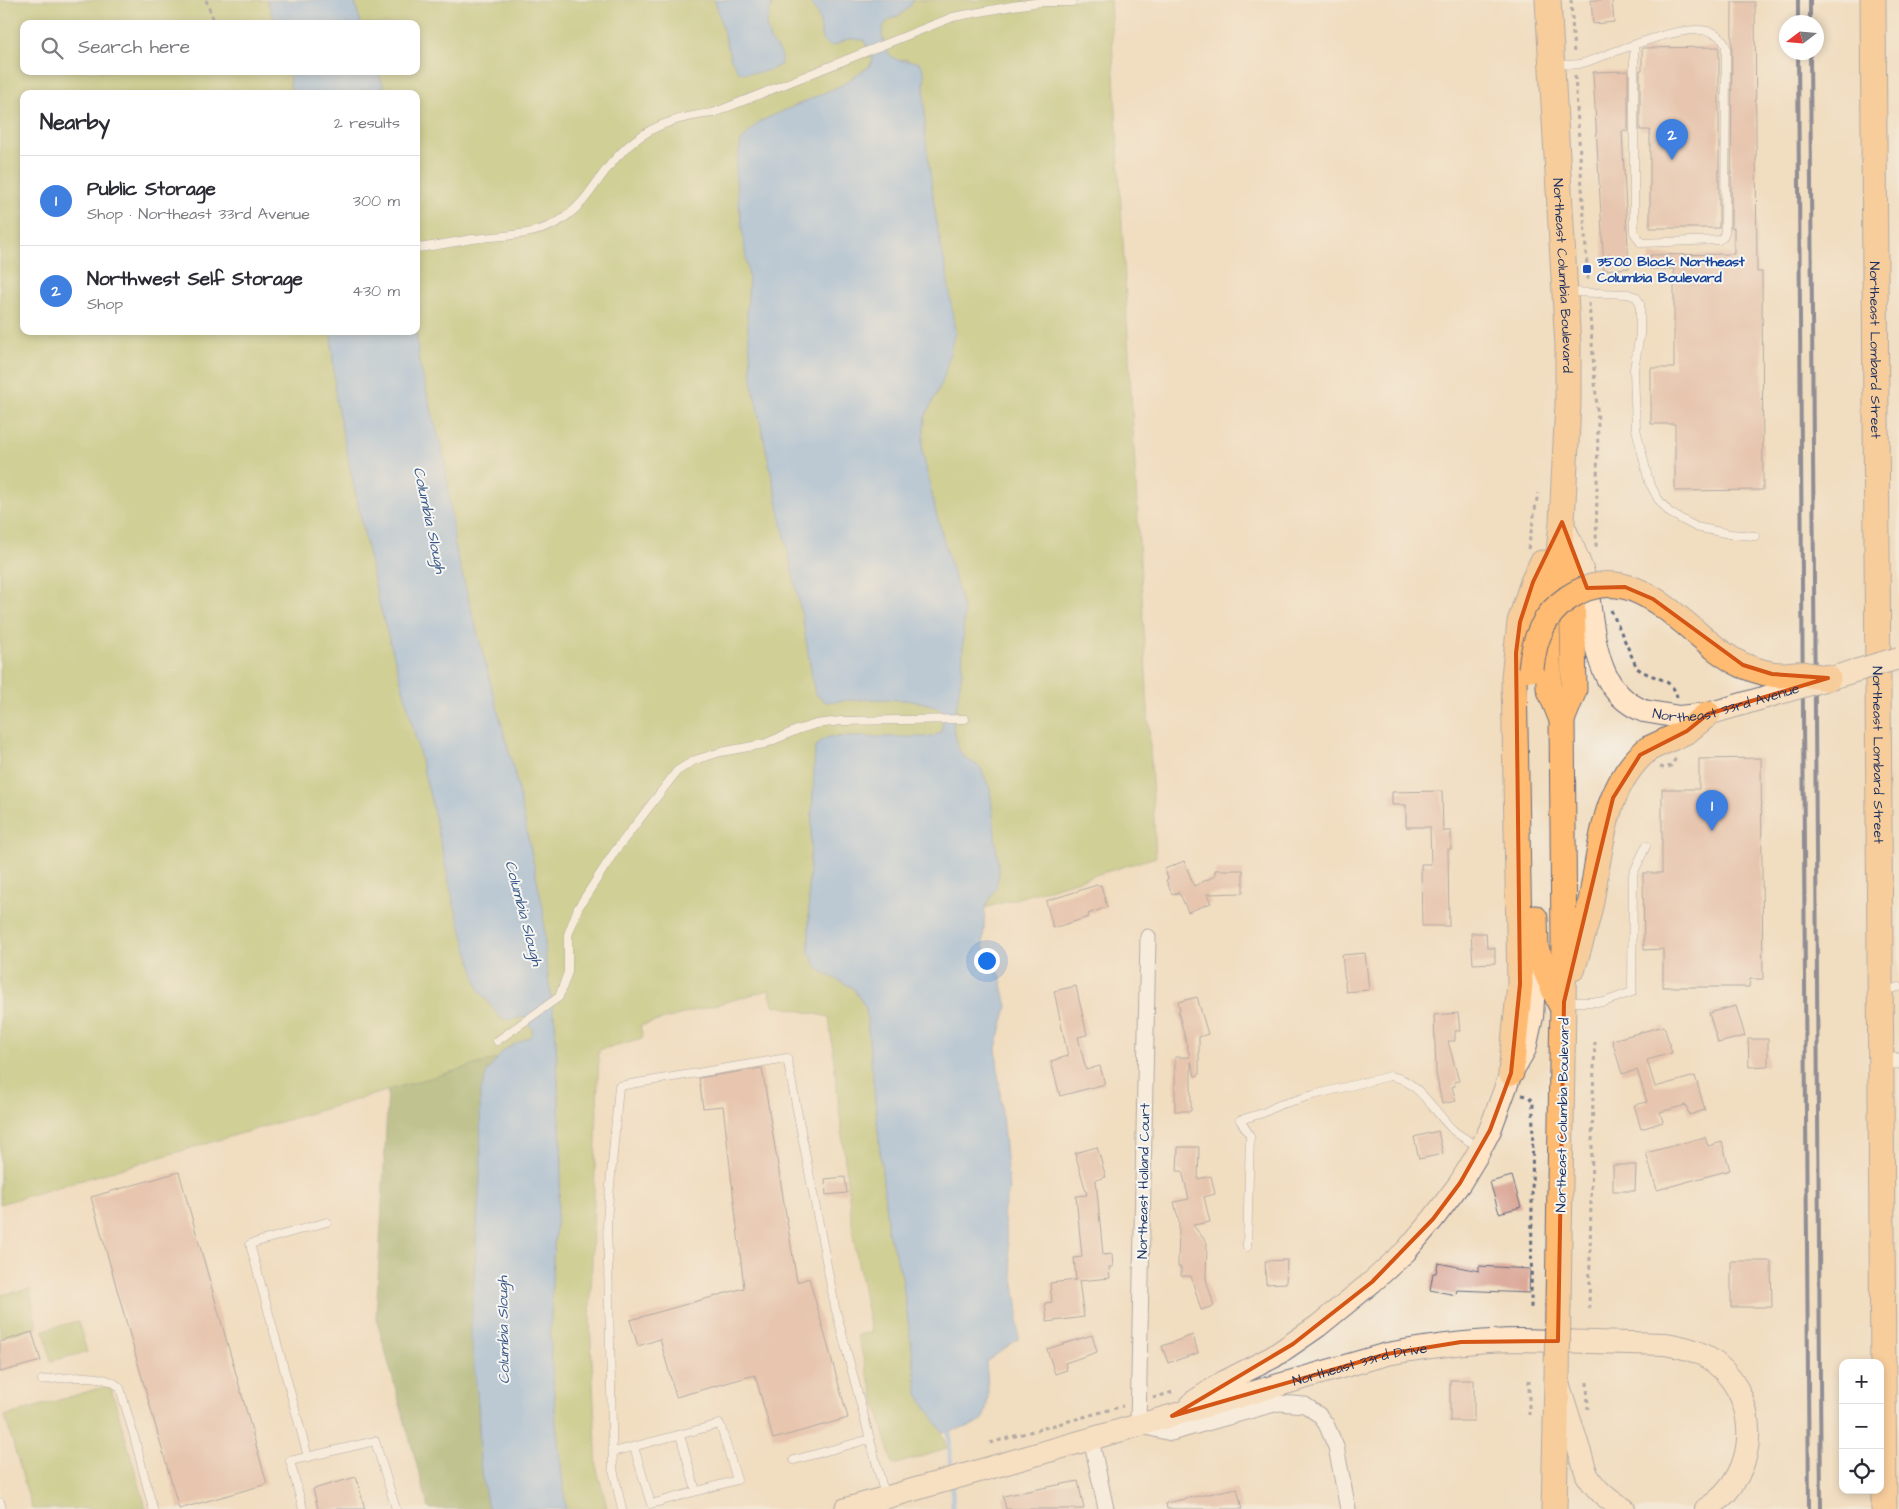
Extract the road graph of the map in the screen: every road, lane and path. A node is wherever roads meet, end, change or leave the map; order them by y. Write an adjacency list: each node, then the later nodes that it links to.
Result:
1 (206, 0): 6 (path)
2 (1548, 0): 8 (main road, Northeast Columbia Boulevard)
3 (1571, 0): 8 (path)
4 (1873, 0): 11 (main road, Northeast Lombard Street)
5 (1072, 2): 9 (lane)
6 (214, 20)
7 (1634, 44): 7 (lane); 8 (lane)
8 (1563, 63): 10 (main road, Northeast Columbia Boulevard); 10 (path)
9 (420, 247)
10 (1576, 292): 13 (path); 14 (main road, Northeast Columbia Boulevard); 15 (lane)
11 (1888, 462): 26 (main road, Northeast Lombard Street)
12 (1538, 494): 16 (path)
13 (1596, 508)
14 (1562, 522): 21 (main road, Northeast 33rd Avenue, bridge); 27 (main road, Northeast Columbia Boulevard); 31 (main road)
15 (1756, 536)
16 (1527, 551)
17 (1607, 602): 20 (path)
18 (1899, 658): 19 (main road, Northeast 33rd Avenue, bridge)
19 (1828, 678): 21 (main road, Northeast 33rd Avenue, bridge); 25 (main road, bridge)
20 (1677, 700)
21 (1708, 714): 27 (main road, bridge)
22 (965, 719): 28 (lane)
23 (1646, 846): 27 (lane)
24 (1148, 937): 42 (street, Northeast Holland Court)
25 (1536, 949): 27 (main road); 31 (main road)
26 (1890, 990): 30 (main road, Northeast Lombard Street)
27 (1564, 1007): 40 (main road, Northeast Columbia Boulevard, bridge)
28 (497, 1041)
29 (1596, 1042): 37 (path)
30 (1890, 1061): 33 (main road, Northeast Lombard Street)
31 (1514, 1081): 32 (main road); 36 (path)
32 (1481, 1148): 35 (lane); 44 (main road)
33 (1890, 1203): 68 (main road, Northeast Lombard Street)
34 (327, 1222): 52 (lane)
35 (1247, 1247)
36 (1531, 1308)
37 (1589, 1309)
38 (42, 1380): 58 (lane)
39 (1529, 1380): 43 (path)
40 (1557, 1380): 65 (main road, Northeast Columbia Boulevard); 66 (main road)
41 (1179, 1390): 42 (path)
42 (1139, 1402): 45 (street, Northeast Holland Court); 49 (path)
43 (1529, 1415)
44 (1172, 1416): 45 (main road, Northeast 33rd Drive); 67 (main road, Northeast 33rd Drive)
45 (1138, 1425): 48 (main road, Northeast 33rd Drive); 64 (street)
46 (680, 1435): 50 (lane); 54 (lane); 54 (lane)
47 (870, 1439): 51 (lane); 53 (lane); 55 (lane)
48 (1091, 1439): 55 (main road, Northeast 33rd Drive); 63 (street)
49 (990, 1443)
50 (634, 1447): 51 (lane); 54 (lane)
51 (613, 1452): 61 (lane)
52 (308, 1457): 59 (lane); 60 (lane)
53 (794, 1460)
54 (696, 1491)
55 (886, 1498): 62 (main road, Northeast 33rd Drive)
56 (0, 1502): 57 (lane)
57 (2, 1509)
58 (152, 1509)
59 (303, 1509)
60 (396, 1509)
61 (622, 1509)
62 (846, 1509)
63 (1106, 1509)
64 (1348, 1509)
65 (1554, 1509)
66 (1624, 1509)
67 (1706, 1509)
68 (1884, 1509)

